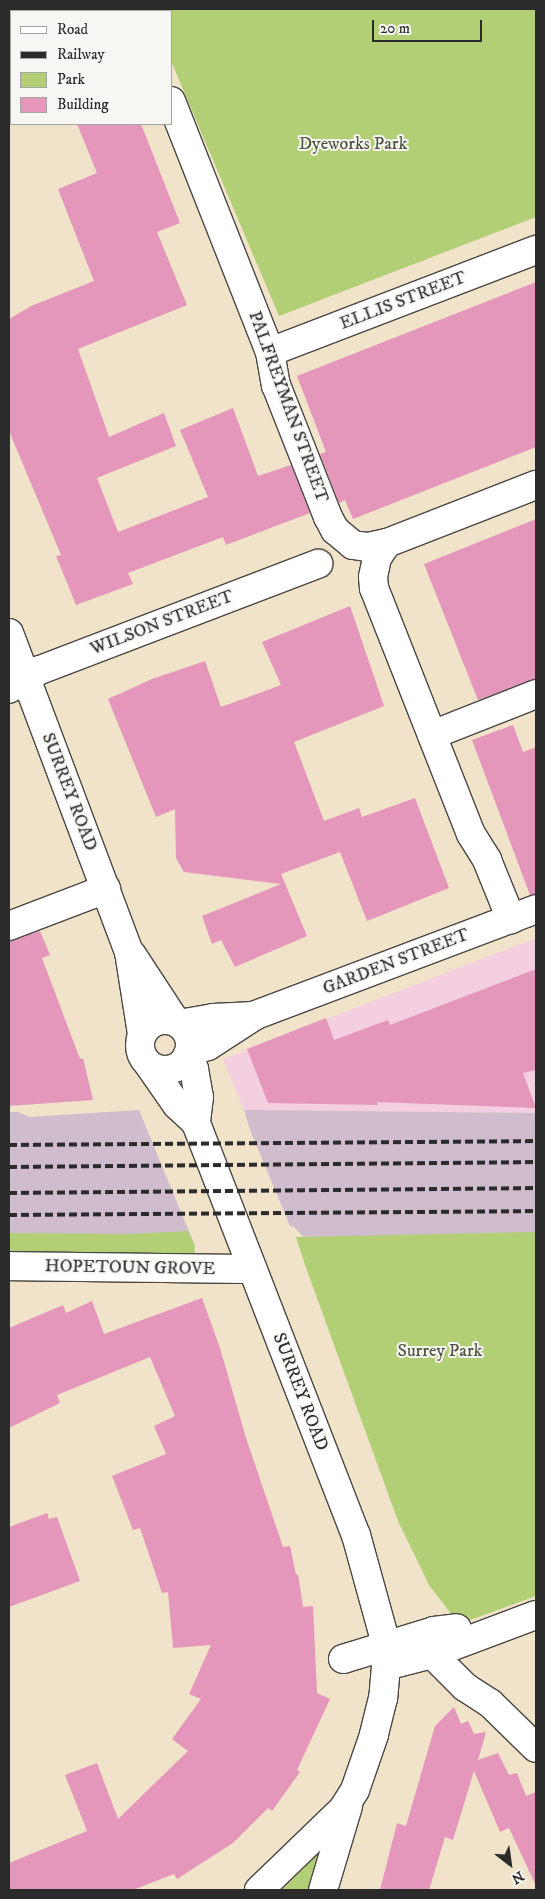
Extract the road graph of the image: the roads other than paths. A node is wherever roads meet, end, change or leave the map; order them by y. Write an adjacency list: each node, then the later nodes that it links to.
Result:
1 (172, 104): 3 (street, PALFREYMAN STREET)
2 (536, 250): 3 (street, ELLIS STREET)
3 (270, 352): 5 (street, PALFREYMAN STREET)
4 (536, 485): 5 (street)
5 (387, 543): 10 (street)
6 (318, 564): 8 (street, WILSON STREET)
7 (9, 633): 8 (street, SURREY ROAD)
8 (17, 684): 11 (street, SURREY ROAD)
9 (536, 694): 10 (street)
10 (432, 734): 13 (street)
11 (106, 889): 14 (street); 15 (street, SURREY ROAD)
12 (536, 909): 13 (street, GARDEN STREET)
13 (511, 919): 16 (street, GARDEN STREET)
14 (9, 926)
15 (129, 952): 17 (street, SURREY ROAD); 18 (street, SURREY ROAD)
16 (256, 1016): 17 (street, GARDEN STREET); 19 (street, GARDEN STREET)
17 (178, 1023): 18 (street); 19 (street)
18 (142, 1034): 20 (street)
19 (189, 1053): 20 (street); 21 (street, SURREY ROAD)
20 (149, 1065): 21 (street, SURREY ROAD)
21 (196, 1123): 23 (street, SURREY ROAD)
22 (9, 1266): 23 (street, HOPETOUN GROVE)
23 (252, 1269): 27 (street, SURREY ROAD)
24 (536, 1615): 26 (street)
25 (457, 1628): 27 (street)
26 (432, 1654): 27 (street); 29 (street)
27 (385, 1656): 28 (street); 30 (street, SURREY ROAD)
28 (343, 1659)
29 (536, 1748)
30 (350, 1800): 31 (street); 32 (street, SURREY ROAD)
31 (259, 1890)
32 (323, 1890)

